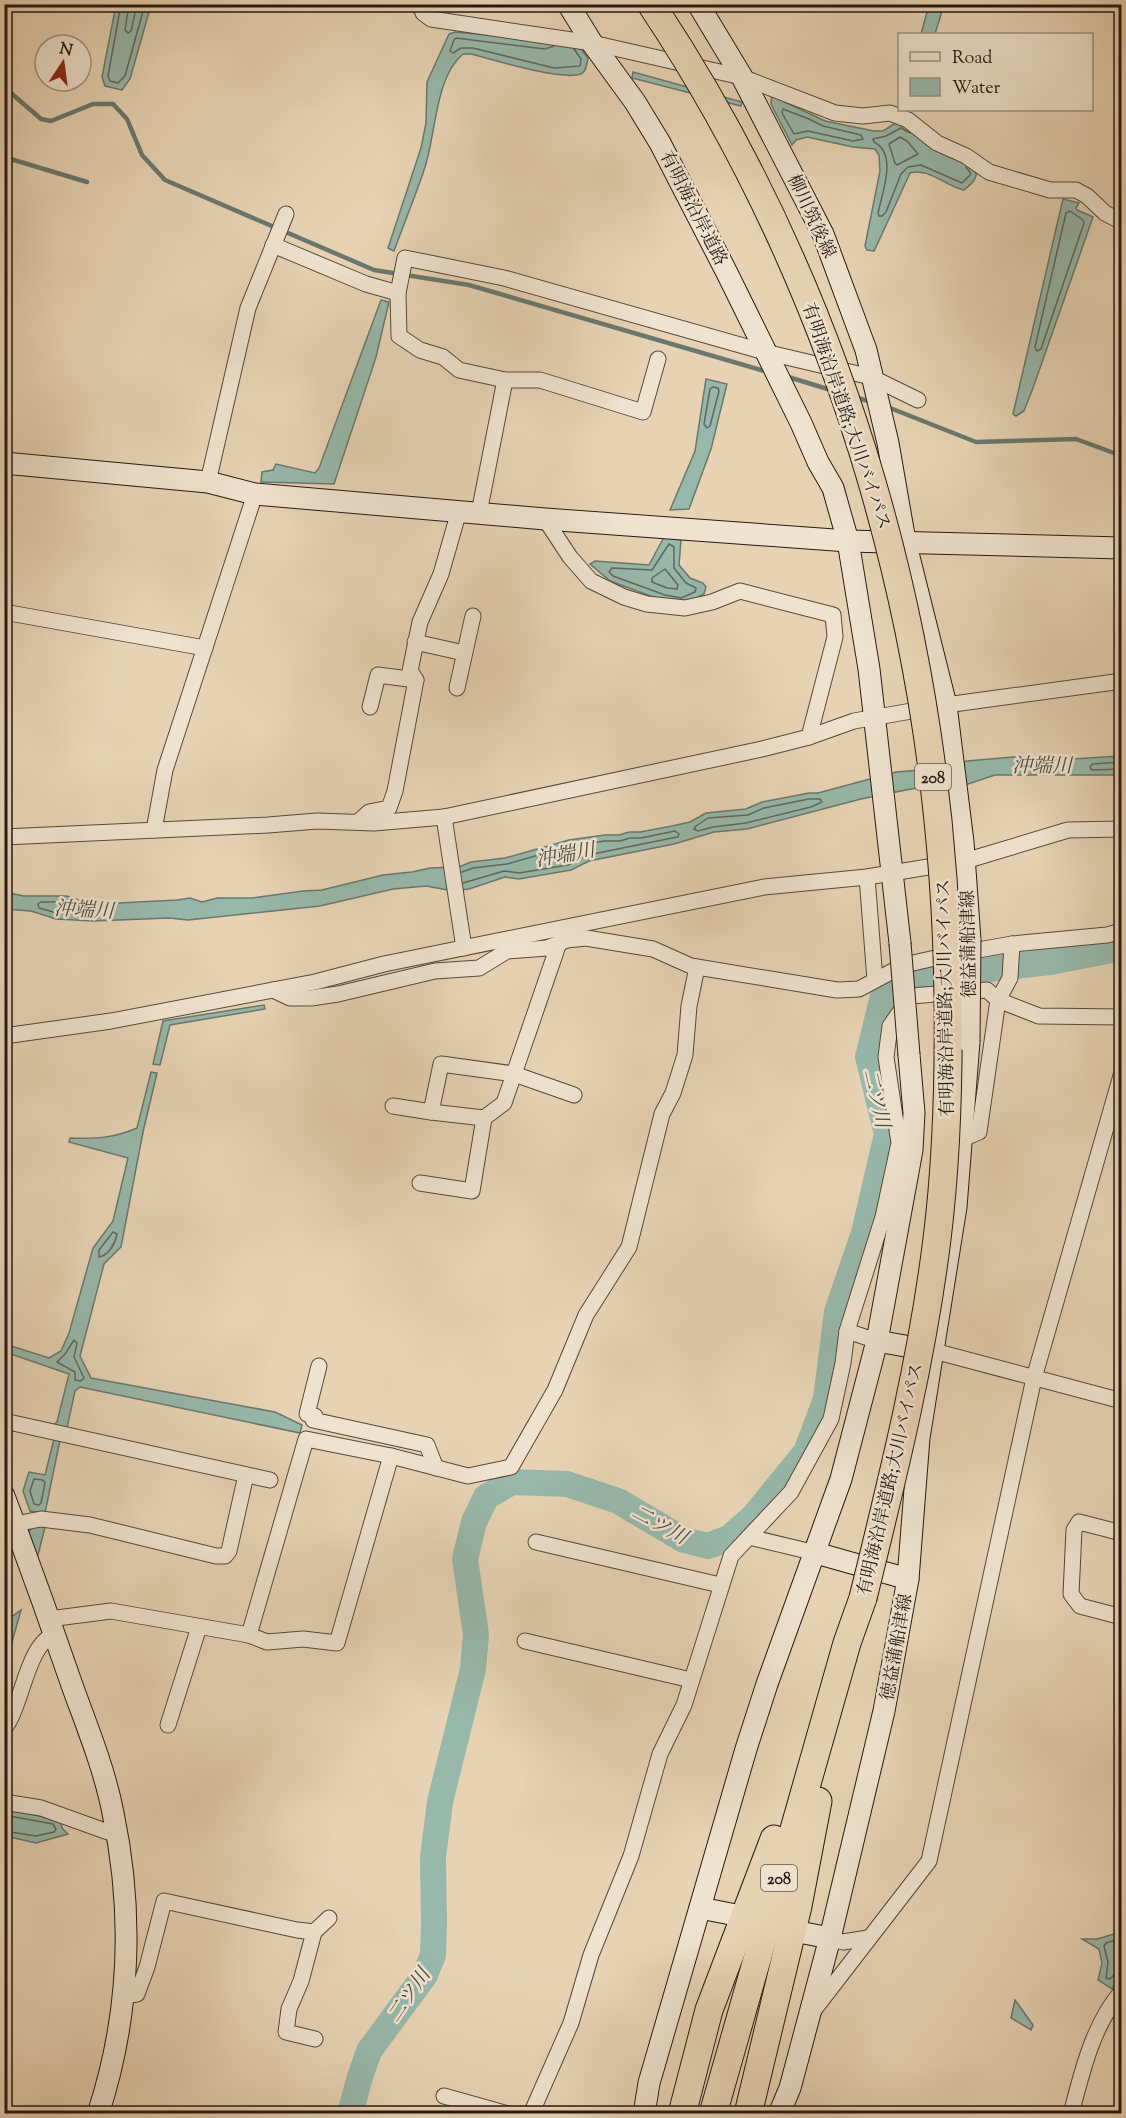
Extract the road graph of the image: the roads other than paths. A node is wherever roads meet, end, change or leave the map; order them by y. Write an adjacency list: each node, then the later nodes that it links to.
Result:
1 (420, 4): 6 (street)
2 (568, 4): 6 (main road, 有明海沿岸道路)
3 (643, 4): 82 (highway, 有明海沿岸道路;大川バイパス / 208)
4 (651, 4): 82 (highway, 有明海沿岸道路;大川バイパス / 208, bridge)
5 (698, 4): 7 (main road, 柳川筑後線)
6 (592, 43): 7 (street); 12 (main road, 有明海沿岸道路)
7 (742, 77): 9 (street); 15 (main road, 柳川筑後線)
8 (284, 218): 10 (street)
9 (1122, 222)
10 (274, 242): 11 (street); 18 (street)
11 (399, 288): 12 (street); 14 (street)
12 (765, 352): 15 (street); 22 (main road, 有明海沿岸道路)
13 (658, 359): 14 (street)
14 (505, 380): 20 (street)
15 (873, 384): 16 (street); 23 (main road, 柳川筑後線)
16 (918, 399)
17 (4, 463): 18 (main road)
18 (208, 482): 19 (main road)
19 (255, 494): 20 (main road); 28 (street)
20 (469, 512): 21 (main road); 27 (street)
21 (545, 519): 22 (main road); 36 (street)
22 (848, 541): 23 (main road); 35 (main road)
23 (905, 541): 24 (main road); 34 (main road, 徳益蒲船津線)
24 (1122, 548)
25 (4, 612): 28 (street)
26 (473, 616): 29 (street)
27 (416, 642): 29 (street); 30 (street)
28 (205, 648): 40 (street)
29 (464, 653): 32 (street)
30 (416, 680): 33 (street); 37 (street)
31 (1122, 681): 34 (street)
32 (456, 688)
33 (370, 707)
34 (947, 712): 35 (street); 42 (main road, 徳益蒲船津線)
35 (875, 722): 36 (street); 43 (main road)
36 (809, 737): 38 (street)
37 (358, 822): 38 (street); 40 (street)
38 (445, 822): 46 (street)
39 (1122, 829): 42 (street)
40 (154, 830): 41 (street)
41 (4, 837)
42 (964, 851): 43 (street); 61 (main road, 徳益蒲船津線, bridge)
43 (892, 866): 44 (street); 64 (main road, bridge)
44 (867, 877): 46 (street); 50 (street)
45 (1122, 931): 48 (street)
46 (463, 943): 51 (street)
47 (559, 943): 49 (street); 51 (street); 56 (street)
48 (1012, 944): 50 (street); 52 (street)
49 (697, 967): 50 (street); 71 (street)
50 (875, 980)
51 (273, 990): 54 (street)
52 (998, 1000): 53 (street); 61 (street); 63 (street)
53 (1122, 1017)
54 (4, 1036)
55 (1122, 1072): 67 (street)
56 (514, 1074): 57 (street); 59 (street); 60 (street)
57 (574, 1095)
58 (393, 1106): 59 (street)
59 (431, 1112): 60 (street)
60 (484, 1118): 62 (street)
61 (960, 1140): 65 (main road, 徳益蒲船津線)
62 (420, 1183)
63 (847, 1331): 64 (street); 77 (street)
64 (877, 1341): 65 (main road); 79 (main road)
65 (934, 1351): 67 (street); 80 (main road, 徳益蒲船津線)
66 (319, 1366): 71 (street)
67 (1034, 1378): 68 (street); 100 (street)
68 (1122, 1401)
69 (4, 1421): 72 (street)
70 (391, 1456): 71 (street); 86 (street); 86 (street)
71 (436, 1468)
72 (246, 1475): 73 (street); 75 (street)
73 (270, 1480)
74 (4, 1496): 75 (main road)
75 (15, 1524): 84 (main road)
76 (1122, 1533): 83 (street)
77 (749, 1537): 79 (street); 81 (street)
78 (536, 1542): 81 (street)
79 (816, 1553): 80 (main road); 94 (main road)
80 (908, 1579): 99 (main road, 徳益蒲船津線)
81 (720, 1585): 89 (street)
82 (859, 1597): 88 (highway, 有明海沿岸道路;大川バイパス / 208)
83 (1122, 1617)
84 (52, 1627): 85 (street); 91 (street); 93 (main road)
85 (199, 1627): 86 (street); 90 (street)
86 (249, 1635)
87 (525, 1641): 89 (street)
88 (847, 1643): 110 (highway); 111 (highway, 有明海沿岸道路;大川バイパス / 208); 112 (highway)
89 (691, 1680): 108 (street)
90 (168, 1725)
91 (4, 1729)
92 (4, 1802): 93 (street)
93 (116, 1832): 102 (main road)
94 (700, 1908): 95 (main road); 109 (main road)
95 (736, 1915)
96 (329, 1918): 97 (street)
97 (314, 1932): 102 (street); 104 (street)
98 (804, 1932): 99 (main road)
99 (830, 1938): 100 (street); 103 (main road, 徳益蒲船津線)
100 (868, 1938): 103 (street)
101 (1122, 1991): 114 (street)
102 (123, 1996): 106 (main road)
103 (809, 2017): 113 (main road, 徳益蒲船津線)
104 (315, 2039)
105 (444, 2096): 107 (street)
106 (99, 2114)
107 (508, 2114)
108 (531, 2114)
109 (644, 2114)
110 (682, 2114)
111 (713, 2114)
112 (748, 2114)
113 (779, 2114)
114 (1071, 2114)

